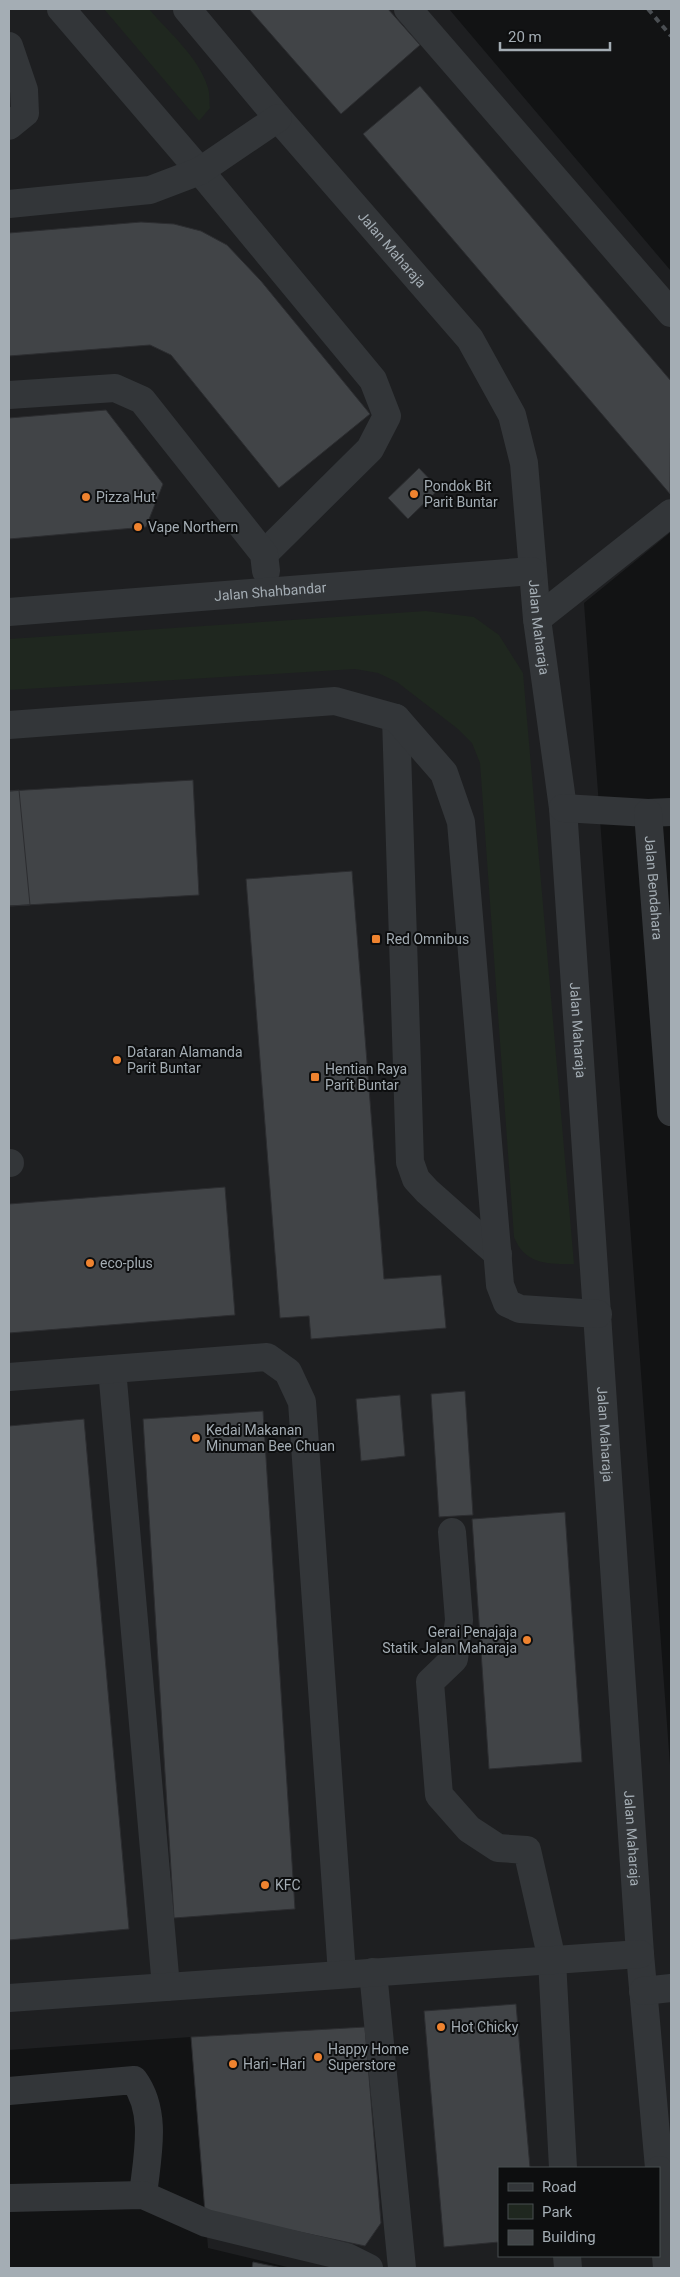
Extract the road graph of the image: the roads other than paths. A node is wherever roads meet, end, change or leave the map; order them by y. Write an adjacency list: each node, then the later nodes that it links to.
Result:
1 (61, 9): 7 (street)
2 (187, 9): 5 (street, Jalan Maharaja)
3 (408, 9): 9 (street)
4 (9, 46): 6 (street)
5 (278, 118): 7 (street); 13 (street, Jalan Maharaja)
6 (9, 126)
7 (200, 171): 8 (street); 12 (street)
8 (9, 204)
9 (671, 313)
10 (9, 395): 12 (street)
11 (671, 513): 16 (street)
12 (264, 554): 14 (street)
13 (532, 571): 14 (street, Jalan Shahbandar); 16 (street, Jalan Maharaja)
14 (268, 592): 15 (street, Jalan Shahbandar)
15 (9, 612)
16 (537, 619): 19 (street, Jalan Maharaja)
17 (396, 718): 18 (street); 22 (street); 22 (street)
18 (9, 725)
19 (563, 808): 20 (street); 23 (street, Jalan Maharaja)
20 (660, 812): 21 (street, Jalan Bendahara)
21 (671, 1112)
22 (498, 1254): 23 (street)
23 (598, 1314): 27 (street, Jalan Maharaja)
24 (112, 1369): 25 (street); 30 (street); 31 (street)
25 (9, 1377)
26 (452, 1532): 28 (street)
27 (640, 1954): 28 (street); 33 (street, Jalan Maharaja)
28 (552, 1960): 29 (street); 36 (street)
29 (374, 1972): 30 (street); 42 (street)
30 (342, 1974): 31 (street)
31 (166, 1987): 34 (street)
32 (671, 1988): 33 (street)
33 (643, 1991): 37 (street, Jalan Maharaja)
34 (9, 1998)
35 (9, 2091): 39 (street)
36 (563, 2167)
37 (659, 2167)
38 (660, 2181): 43 (street, Jalan Maharaja)
39 (143, 2195): 40 (street); 41 (street)
40 (9, 2198)
41 (369, 2268)
42 (402, 2268)
43 (667, 2268)

